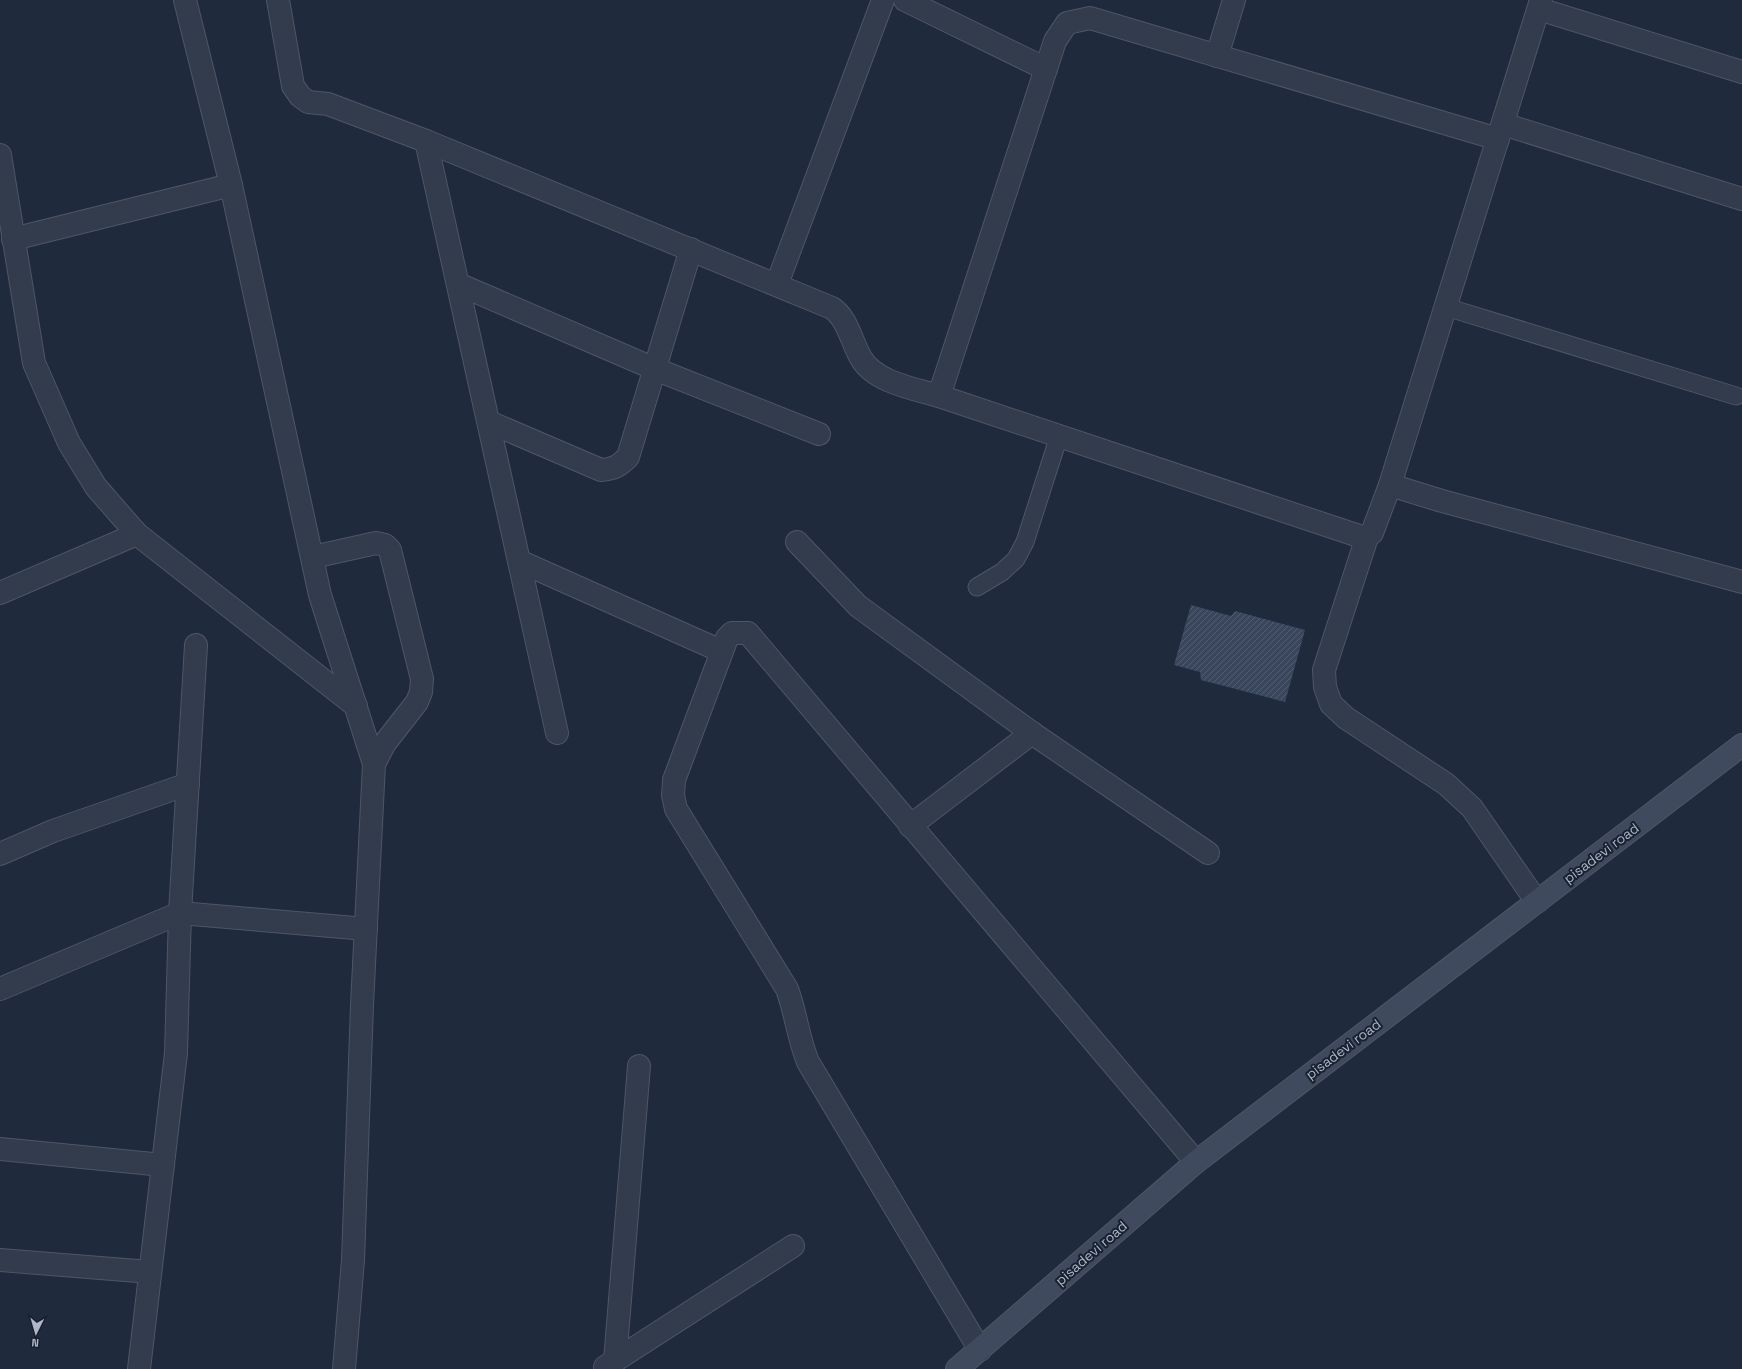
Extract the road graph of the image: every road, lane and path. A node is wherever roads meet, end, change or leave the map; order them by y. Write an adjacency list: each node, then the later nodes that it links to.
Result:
1 (185, 0): 13 (street)
2 (278, 0): 11 (street)
3 (884, 0): 18 (street)
4 (905, 0): 8 (street)
5 (1234, 0): 7 (street)
6 (1540, 4): 9 (street); 10 (street)
7 (1217, 56): 8 (street); 10 (street)
8 (1046, 69): 21 (street)
9 (1742, 72)
10 (1500, 132): 14 (street); 19 (street)
11 (426, 141): 16 (street); 17 (street)
12 (0, 155): 15 (street)
13 (231, 186): 15 (street); 30 (street)
14 (1742, 199)
15 (13, 240): 27 (street)
16 (691, 249): 18 (street); 20 (street)
17 (458, 284): 20 (street); 23 (street)
18 (776, 284): 21 (street)
19 (1446, 307): 22 (lane); 26 (street)
20 (655, 369): 23 (street); 24 (street)
21 (940, 396): 25 (street)
22 (1736, 396)
23 (489, 422): 31 (street)
24 (819, 434)
25 (1059, 436): 28 (street); 33 (lane)
26 (1390, 485): 28 (street); 32 (street)
27 (137, 534): 34 (street); 37 (street)
28 (1366, 537): 46 (street)
29 (797, 542): 39 (street)
30 (313, 557): 37 (street); 41 (street)
31 (519, 561): 36 (street); 38 (street)
32 (1742, 582)
33 (977, 587)
34 (0, 593)
35 (196, 645): 42 (street)
36 (721, 651): 43 (street); 57 (street)
37 (356, 706): 41 (street)
38 (557, 733)
39 (1032, 733): 43 (street); 44 (street)
40 (1742, 745): 46 (street, pisadevi road)
41 (374, 764): 48 (street)
42 (188, 784): 45 (street); 47 (street)
43 (910, 826): 52 (street)
44 (1208, 853)
45 (0, 854)
46 (1537, 902): 52 (street, pisadevi road)
47 (180, 913): 48 (street); 49 (street); 53 (street)
48 (366, 930): 60 (street)
49 (0, 989)
50 (639, 1066): 58 (street)
51 (0, 1149): 53 (street)
52 (1196, 1162): 57 (street, pisadevi road)
53 (163, 1165): 56 (street)
54 (793, 1246): 58 (street)
55 (0, 1260): 56 (street)
56 (150, 1272): 59 (street)
57 (980, 1350): 61 (street, pisadevi road)
58 (609, 1365)
59 (138, 1369)
60 (344, 1369)
61 (957, 1369)

